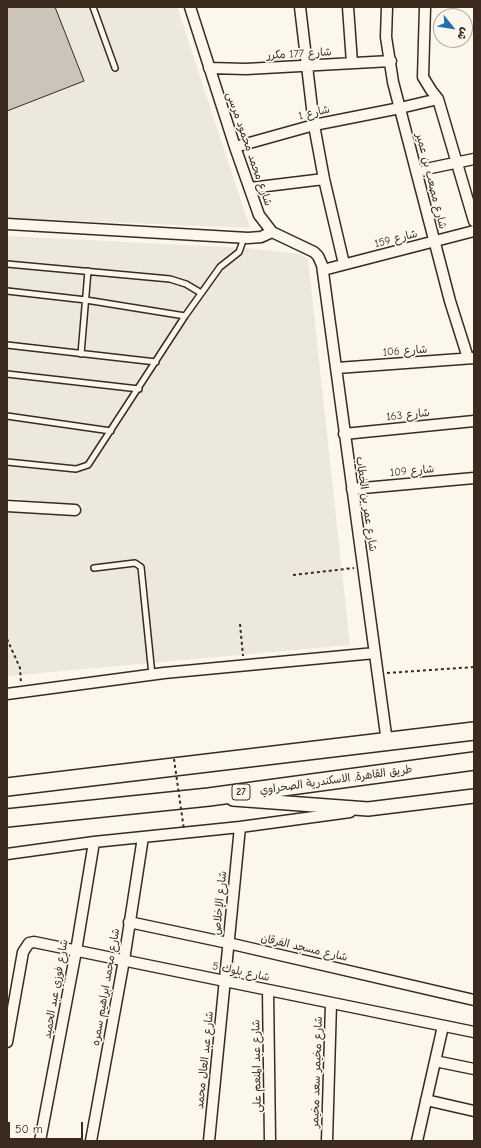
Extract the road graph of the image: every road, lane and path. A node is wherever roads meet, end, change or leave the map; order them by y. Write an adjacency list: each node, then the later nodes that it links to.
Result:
1 (93, 7): 10 (lane)
2 (190, 7): 11 (street, شارع محمد محمود مرسى)
3 (300, 7): 9 (street)
4 (348, 7): 8 (street)
5 (386, 7): 7 (street, شارع مصعب بن عمير)
6 (425, 7): 12 (street)
7 (391, 60): 8 (street, شارع 177 مكرر); 13 (street, شارع مصعب بن عمير)
8 (352, 63): 9 (street, شارع 177 مكرر)
9 (306, 65): 11 (street, شارع 177 مكرر); 14 (street)
10 (115, 68)
11 (209, 68): 15 (street, شارع محمد محمود مرسى)
12 (438, 99): 13 (street, شارع 1); 17 (street)
13 (400, 108): 14 (street, شارع 1); 18 (street, شارع مصعب بن عمير)
14 (314, 125): 15 (street, شارع 1); 19 (street)
15 (235, 146): 20 (street, شارع محمد محمود مرسى)
16 (474, 159): 17 (street)
17 (457, 163): 18 (street); 21 (street)
18 (416, 172): 26 (street, شارع مصعب بن عمير)
19 (324, 179): 20 (street); 28 (street)
20 (250, 188): 24 (street, شارع محمد محمود مرسى)
21 (474, 221)
22 (7, 224): 25 (street)
23 (474, 231): 26 (street, شارع 159)
24 (272, 232): 25 (street); 29 (street, شارع محمد محمود مرسى)
25 (244, 238): 32 (lane)
26 (434, 241): 28 (street, شارع 159); 37 (street, شارع مصعب بن عمير)
27 (7, 264): 30 (lane)
28 (344, 264): 29 (street, شارع 159)
29 (323, 270): 39 (street, شارع عمر بن الخطاب)
30 (88, 271): 32 (lane); 33 (lane)
31 (7, 291): 33 (lane)
32 (201, 293): 34 (lane)
33 (86, 300): 34 (lane); 36 (lane)
34 (185, 316): 38 (lane)
35 (7, 345): 36 (lane)
36 (81, 354): 38 (lane)
37 (471, 358): 39 (street, شارع 106)
38 (156, 362): 41 (lane)
39 (337, 368): 45 (street, شارع عمر بن الخطاب)
40 (7, 374): 41 (lane)
41 (139, 388): 44 (lane)
42 (7, 416): 44 (lane)
43 (474, 421): 45 (street, شارع 163)
44 (111, 430): 46 (lane)
45 (344, 434): 48 (street, شارع عمر بن الخطاب)
46 (7, 462)
47 (474, 478): 48 (street, شارع 109)
48 (352, 488): 51 (street, شارع عمر بن الخطاب)
49 (7, 506): 50 (street)
50 (75, 510)
51 (363, 567): 53 (path); 56 (street, شارع عمر بن الخطاب)
52 (94, 568): 60 (lane)
53 (293, 575)
54 (240, 624): 57 (path)
55 (7, 639): 61 (path)
56 (375, 653): 57 (street); 59 (street, شارع عمر بن الخطاب)
57 (243, 666): 60 (street)
58 (474, 667): 59 (path)
59 (378, 673): 64 (street, شارع عمر بن الخطاب)
60 (152, 675): 61 (street)
61 (21, 692): 62 (street)
62 (7, 694)
63 (474, 731): 64 (highway)
64 (387, 742): 67 (highway)
65 (174, 759): 73 (path, bridge)
66 (474, 761): 69 (highway, طريق القاهرة, الاسكندرية الصحراوي / 27)
67 (7, 787)
68 (474, 796): 70 (street)
69 (209, 797): 70 (street); 71 (highway, طريق القاهرة, الاسكندرية الصحراوي / 27)
70 (368, 809): 72 (street)
71 (7, 818)
72 (240, 827): 74 (street); 78 (street, شارع الإخلاص)
73 (184, 830)
74 (143, 837): 75 (street); 77 (street, شارع محمد ابراهيم سمره)
75 (94, 842): 76 (street); 79 (street, شارع فوزي عبد الحميد)
76 (7, 854)
77 (129, 922): 78 (street, شارع مسجد الفرقان); 80 (street, شارع محمد ابراهيم سمره)
78 (228, 943): 81 (street, شارع الإخلاص); 83 (street, شارع مسجد الفرقان)
79 (76, 951): 80 (street, شارع بلوك 5); 87 (street, شارع بلوك 5); 93 (street, شارع فوزي عبد الحميد)
80 (124, 960): 81 (street, شارع بلوك 5); 94 (street, شارع محمد ابراهيم سمره)
81 (225, 981): 82 (street, شارع بلوك 5); 95 (street, شارع عبد العال محمد)
82 (268, 990): 84 (street, شارع بلوك 5); 96 (street, شارع عبد المنعم على)
83 (474, 1000)
84 (331, 1003): 85 (street, شارع بلوك 5); 97 (street, شارع مخيمر سعد مخيمر)
85 (443, 1026): 86 (street, شارع بلوك 5); 88 (street)
86 (474, 1032)
87 (7, 1042)
88 (435, 1061): 89 (street); 90 (street)
89 (474, 1069)
90 (426, 1100): 91 (street); 92 (street)
91 (474, 1111)
92 (420, 1140)
93 (40, 1141)
94 (91, 1141)
95 (209, 1141)
96 (270, 1141)
97 (327, 1141)

